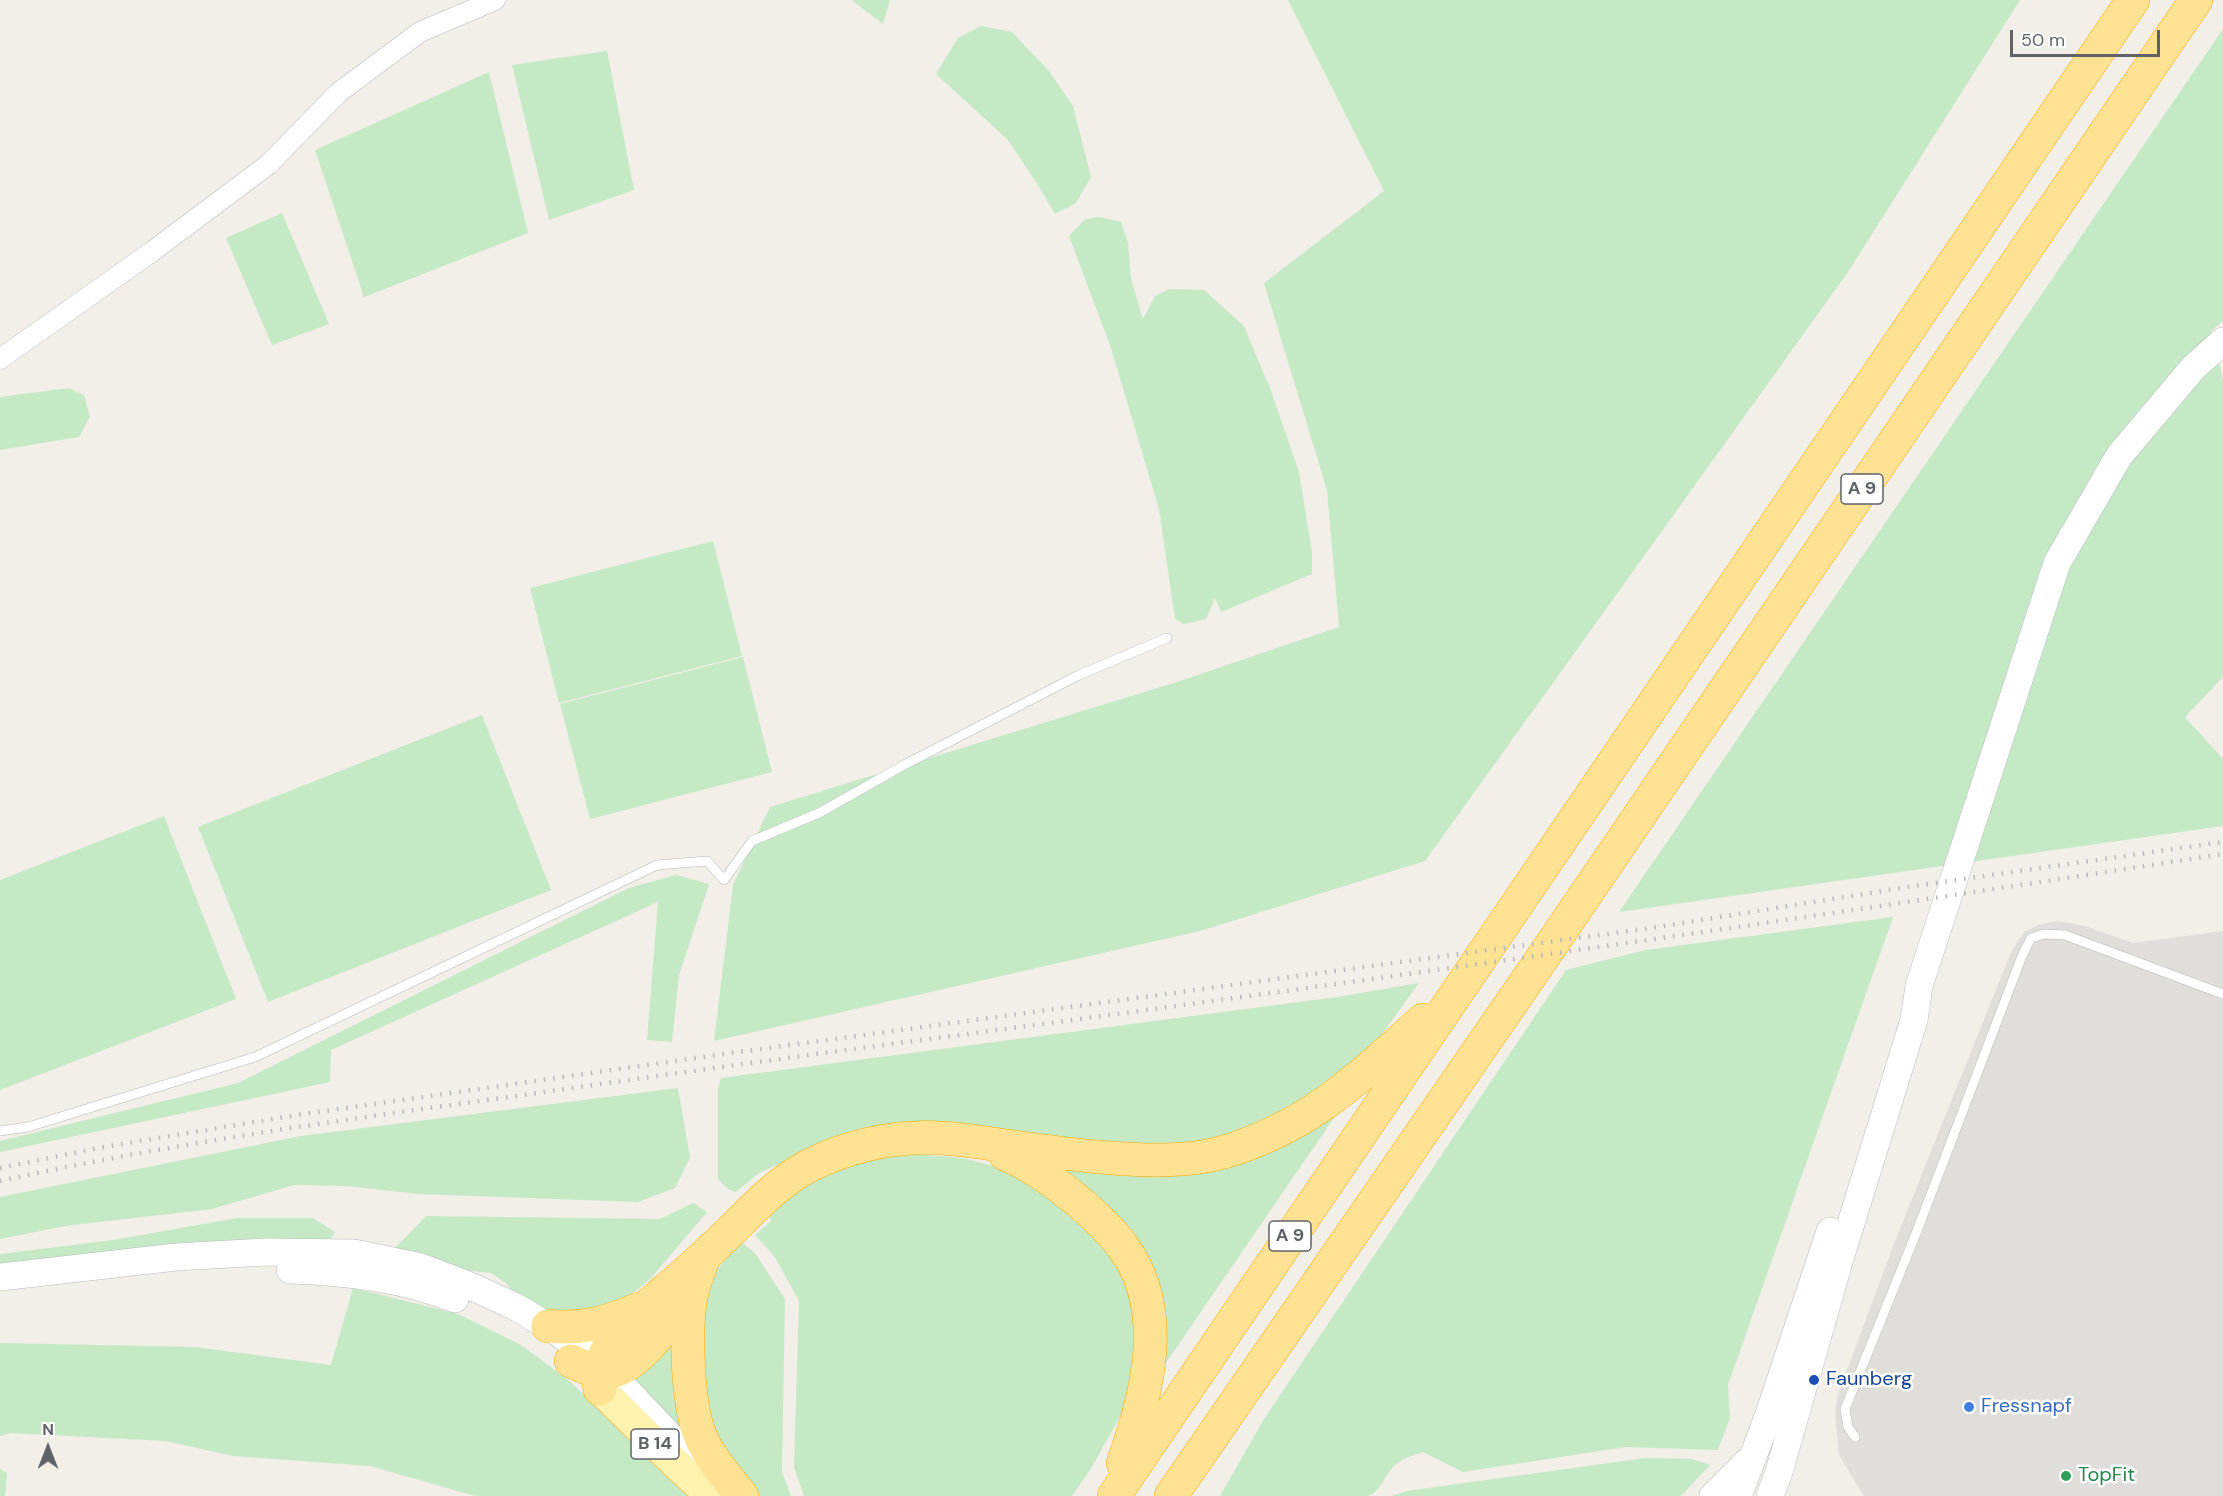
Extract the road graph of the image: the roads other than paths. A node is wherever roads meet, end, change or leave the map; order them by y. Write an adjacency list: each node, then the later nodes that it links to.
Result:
1 (495, 0): 5 (street)
2 (2133, 0): 7 (highway, A 9)
3 (2196, 0): 18 (highway, A 9)
4 (2223, 341): 8 (main road)
5 (0, 359)
6 (1167, 638): 10 (lane)
7 (1467, 977): 11 (highway); 26 (highway, A 9)
8 (1919, 986): 21 (main road); 22 (main road)
9 (2223, 994): 20 (lane)
10 (0, 1131)
11 (979, 1142): 12 (highway); 26 (highway)
12 (704, 1257): 15 (highway); 16 (highway)
13 (0, 1277): 17 (main road)
14 (0, 1288): 19 (main road)
15 (692, 1290): 19 (highway); 25 (highway)
16 (649, 1305): 17 (highway); 19 (highway)
17 (548, 1326): 19 (main road)
18 (1271, 1350): 27 (highway, A 9); 28 (highway)
19 (595, 1371): 23 (main road, B 14); 24 (main road)
20 (1854, 1437)
21 (1755, 1452): 29 (main road); 30 (main road)
22 (1778, 1488)
23 (712, 1496)
24 (735, 1496)
25 (742, 1496)
26 (1113, 1496)
27 (1172, 1496)
28 (1199, 1496)
29 (1713, 1496)
30 (1738, 1496)

